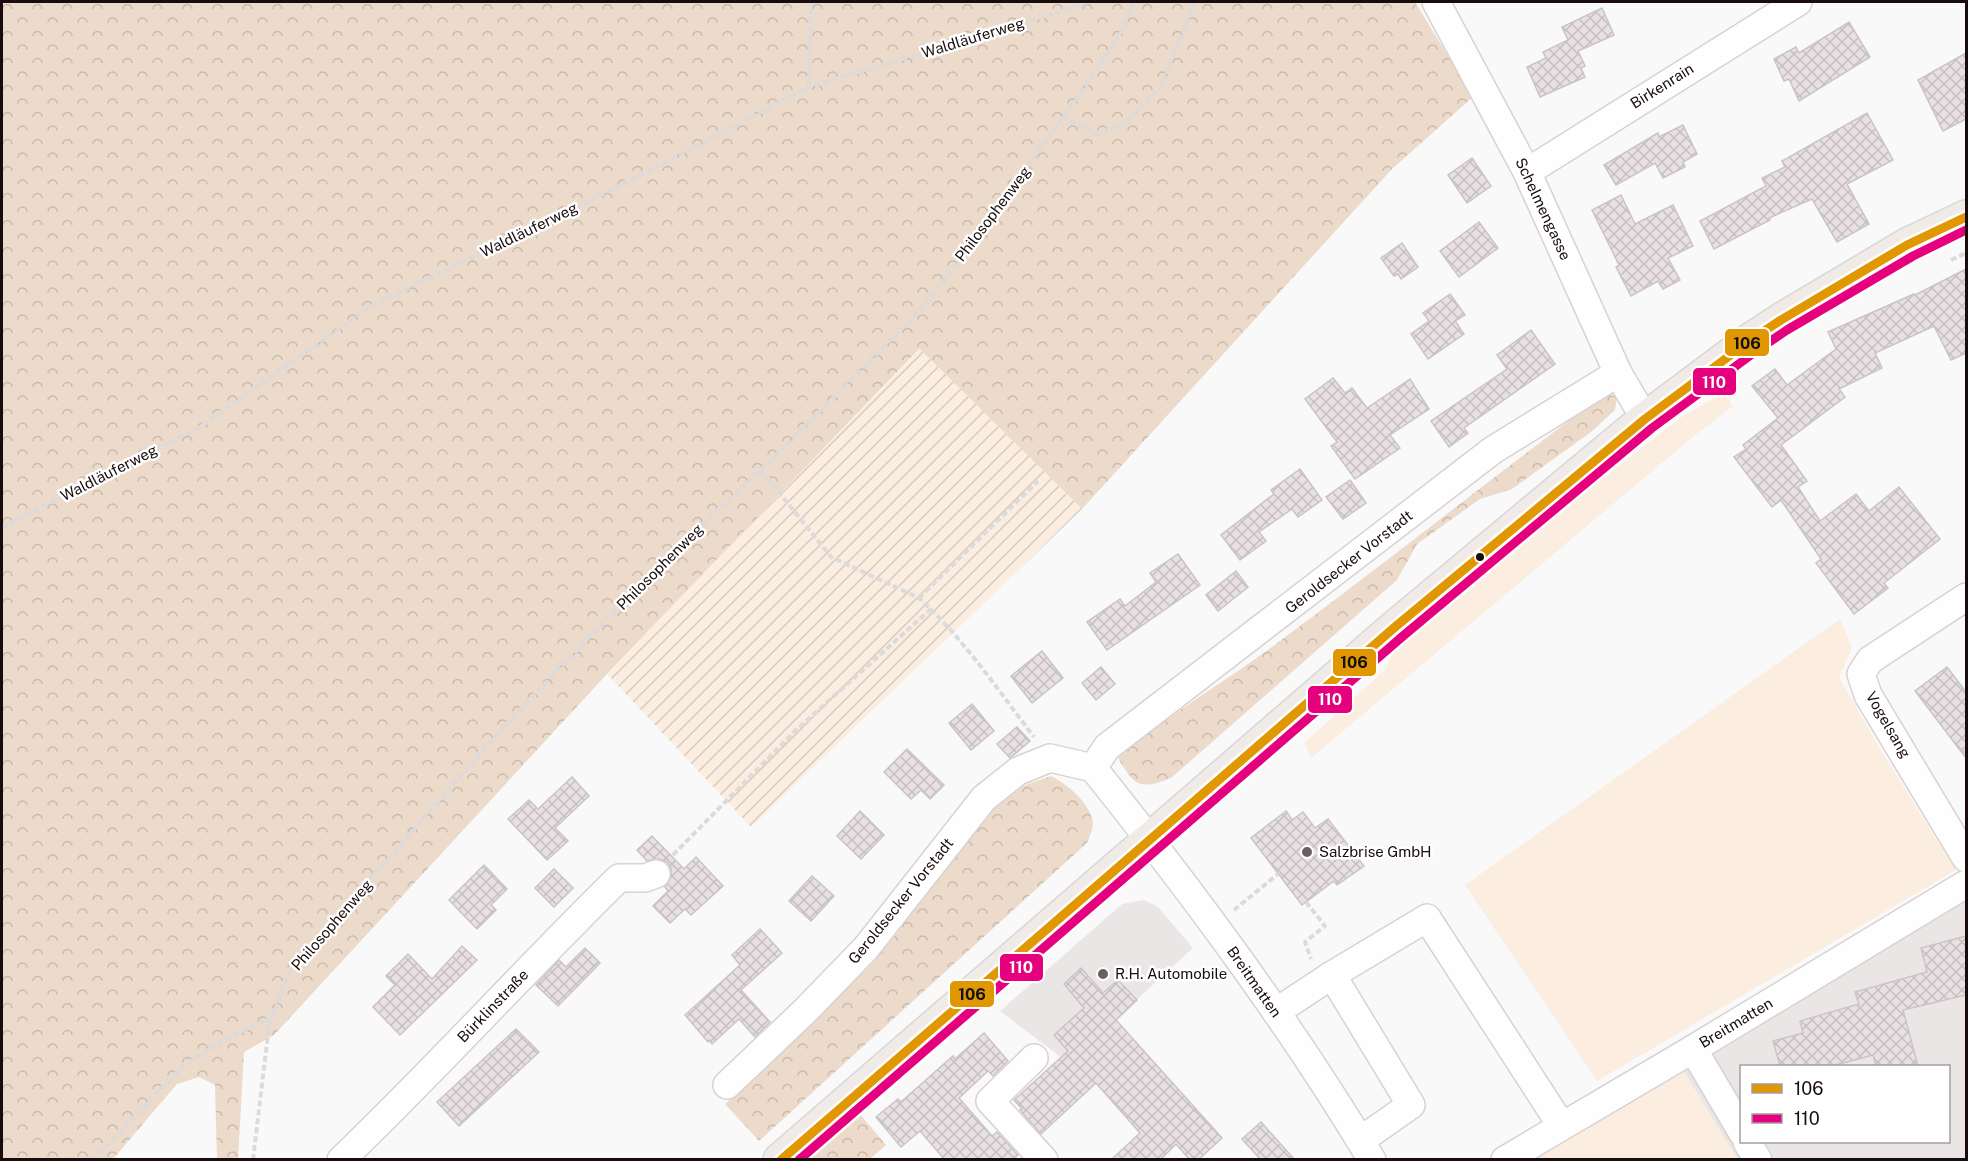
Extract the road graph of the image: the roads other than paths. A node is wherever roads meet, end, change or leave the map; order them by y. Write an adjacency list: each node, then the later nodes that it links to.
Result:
1 (1436, 2): 3 (street, Schelmengasse)
2 (1798, 2): 3 (street, Birkenrain)
3 (1527, 172): 5 (street, Schelmengasse)
4 (1966, 217): 6 (main road)
5 (1618, 373): 6 (street, Schelmengasse); 8 (street, Geroldsecker Vorstadt)
6 (1645, 419): 9 (main road)
7 (1966, 597): 10 (street, Vogelsang)
8 (1093, 768): 9 (street); 17 (street, Geroldsecker Vorstadt)
9 (1149, 839): 14 (street, Breitmatten); 23 (main road)
10 (1966, 858)
11 (656, 874): 22 (street, Bürklinstraße)
12 (1966, 884): 15 (street, Breitmatten)
13 (1327, 978): 14 (street); 18 (street); 21 (street)
14 (1276, 1012): 21 (street, Breitmatten)
15 (1693, 1049): 18 (street, Breitmatten); 19 (street)
16 (1034, 1058): 24 (street)
17 (727, 1085)
18 (1561, 1125): 25 (street, Breitmatten)
19 (1740, 1129)
20 (1748, 1143): 26 (street)
21 (1366, 1150)
22 (341, 1160)
23 (780, 1160)
24 (1044, 1160)
25 (1505, 1160)
26 (1758, 1160)

